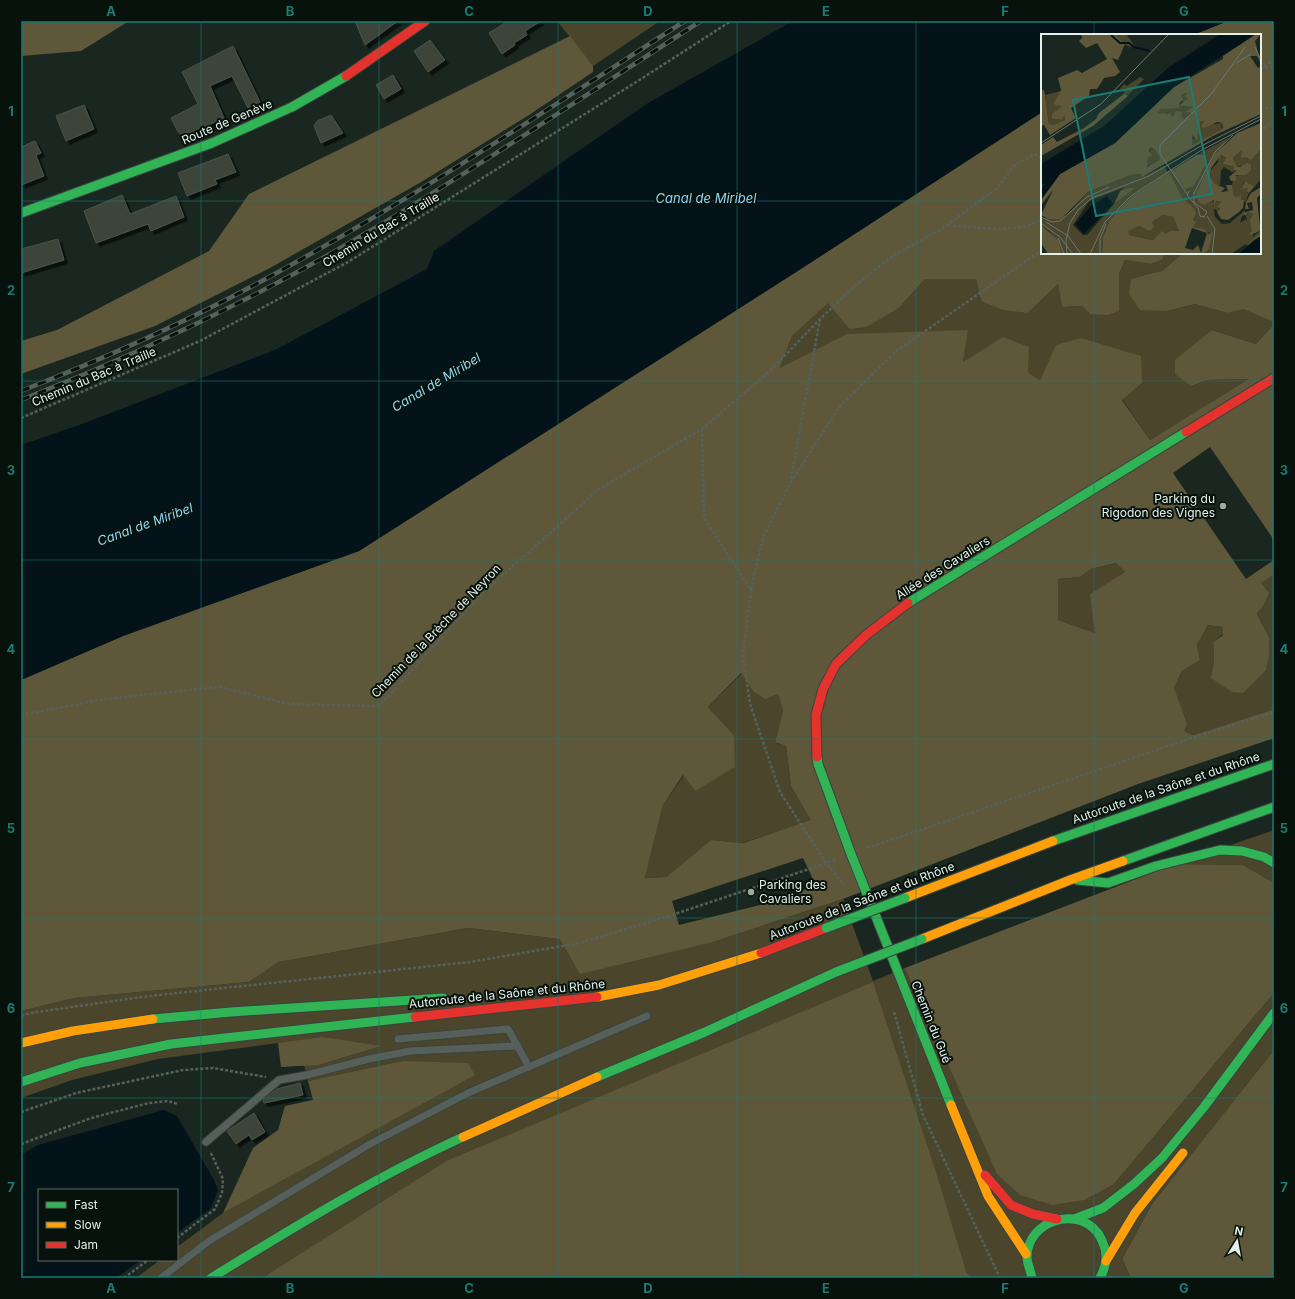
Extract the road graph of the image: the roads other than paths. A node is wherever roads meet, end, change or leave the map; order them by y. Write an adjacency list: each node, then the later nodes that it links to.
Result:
1 (425, 21): 2 (main road, Route de Genève)
2 (21, 213)
3 (1274, 378): 8 (main road, Allée des Cavaliers)
4 (1274, 764): 9 (main road, Autoroute de la Saône et du Rhône, bridge)
5 (1274, 807): 7 (main road)
6 (1274, 863): 7 (main road)
7 (1070, 880): 24 (main road, bridge)
8 (866, 891): 21 (main road, Chemin du Gué)
9 (714, 968): 10 (main road); 18 (main road, Autoroute de la Saône et du Rhône)
10 (660, 976)
11 (454, 998): 15 (main road)
12 (1274, 1014): 23 (main road)
13 (647, 1016): 17 (lane)
14 (398, 1038): 16 (lane)
15 (21, 1043)
16 (518, 1046): 17 (lane); 19 (lane)
17 (528, 1067): 28 (lane)
18 (21, 1082)
19 (206, 1142)
20 (1187, 1146): 26 (main road)
21 (974, 1163): 22 (main road, Chemin du Gué); 25 (main road, Chemin du Gué)
22 (1057, 1219): 23 (main road, Chemin du Gué); 25 (main road)
23 (1074, 1219): 26 (main road)
24 (303, 1222): 27 (main road); 29 (main road)
25 (1026, 1254): 30 (main road)
26 (1106, 1261): 31 (main road)
27 (236, 1273)
28 (161, 1278)
29 (211, 1278)
30 (1032, 1278)
31 (1100, 1278)

